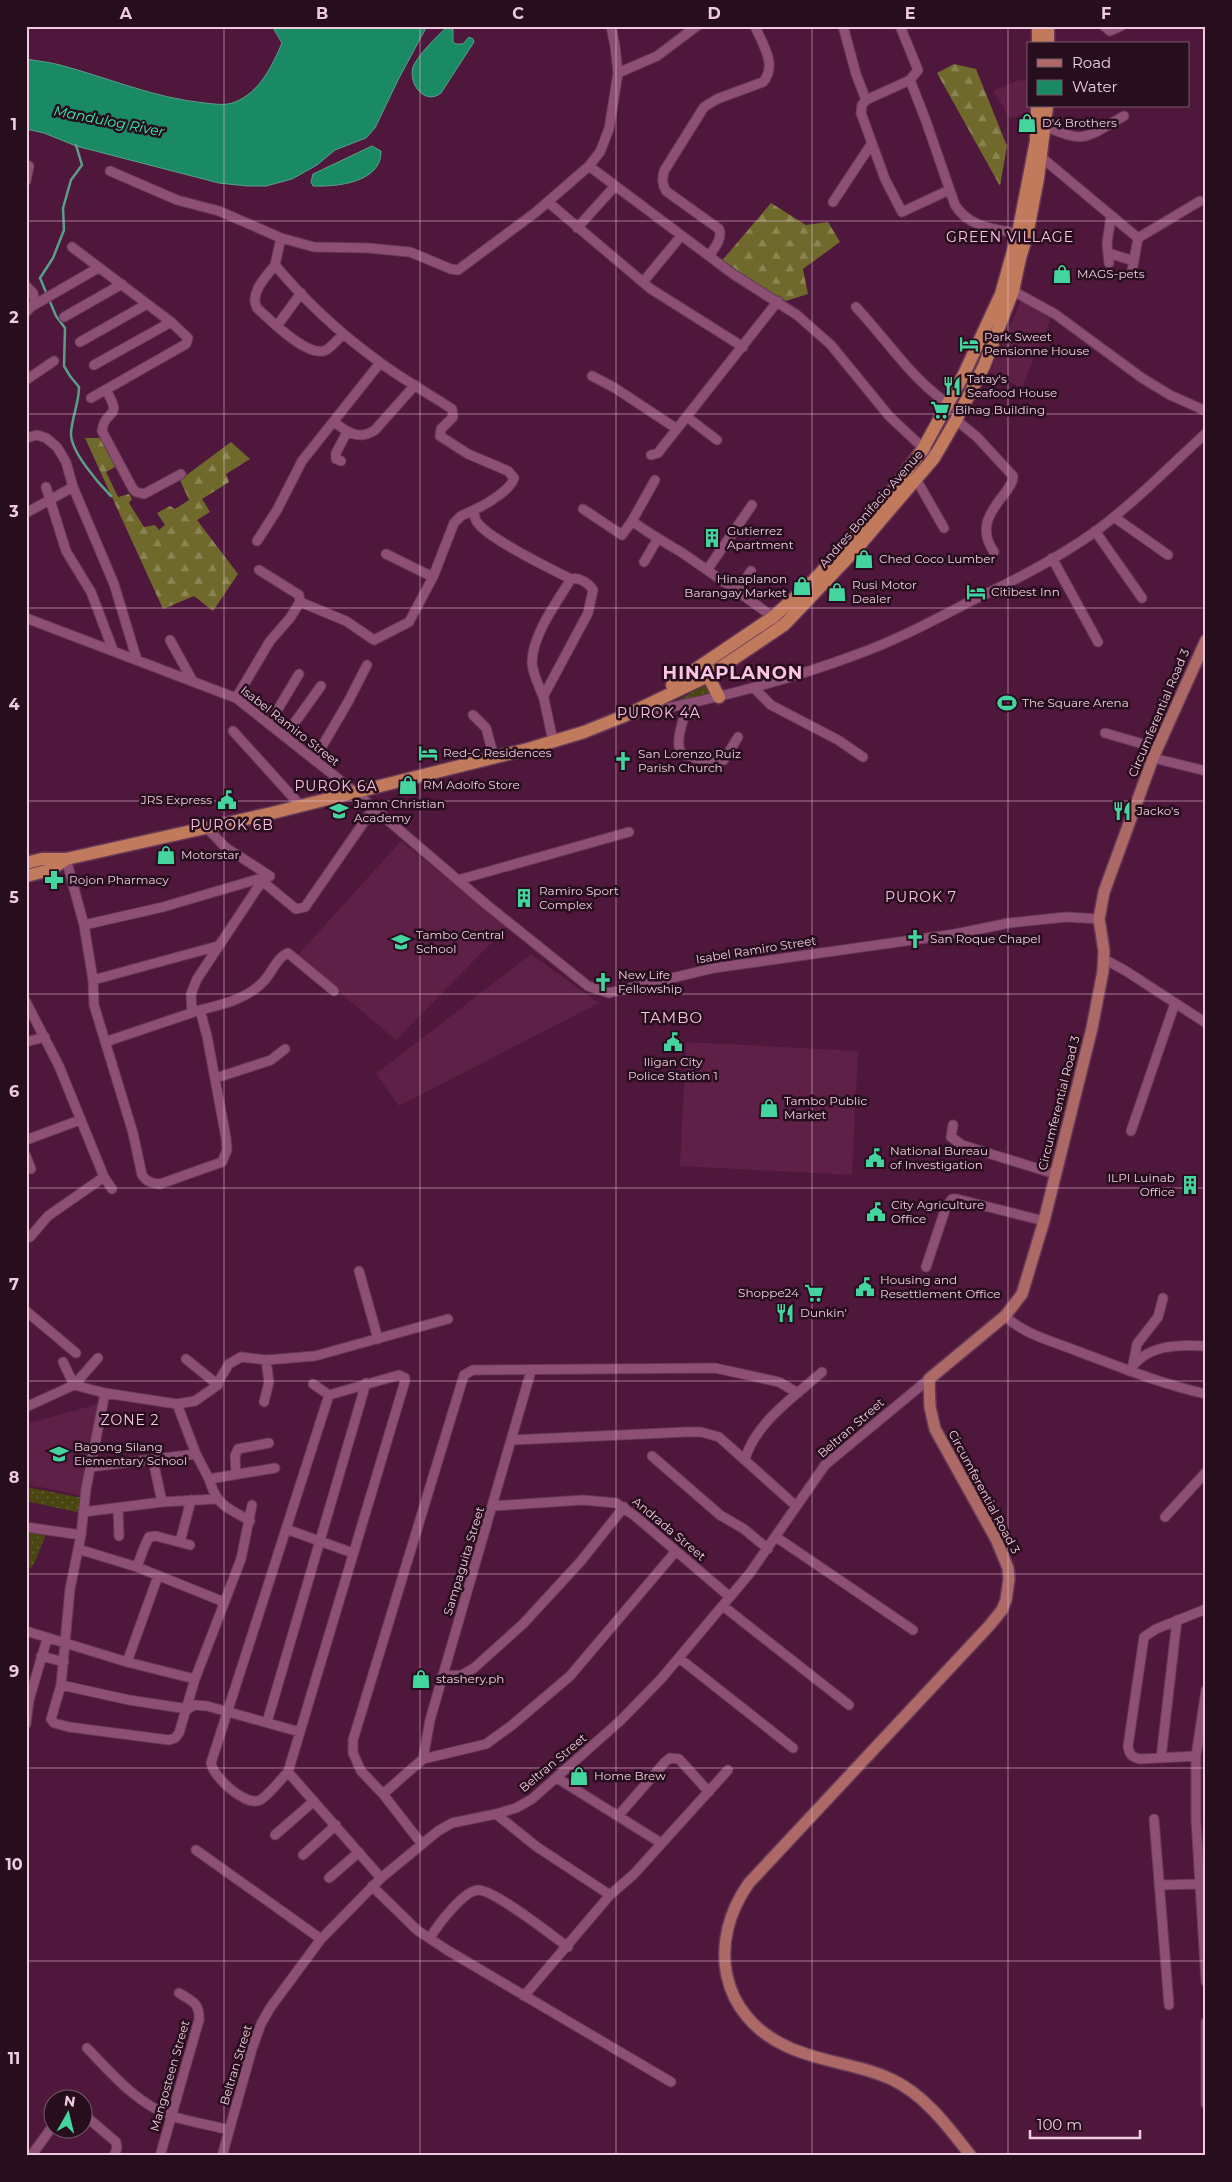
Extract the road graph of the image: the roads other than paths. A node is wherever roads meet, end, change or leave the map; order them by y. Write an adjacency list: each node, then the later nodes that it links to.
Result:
1 (611, 26): 12 (street)
2 (697, 26): 12 (street)
3 (755, 26): 38 (street)
4 (843, 26): 14 (street)
5 (900, 26): 13 (street)
6 (1038, 26): 10 (highway)
7 (1048, 26): 11 (highway)
8 (1104, 26): 9 (street)
9 (1121, 26)
10 (1038, 42)
11 (1048, 42)
12 (618, 73): 22 (street)
13 (910, 80): 14 (street); 26 (street)
14 (866, 100): 19 (street)
15 (1037, 108): 32 (highway, Andres Bonifacio Avenue)
16 (1047, 108): 18 (highway, Andres Bonifacio Avenue)
17 (1124, 116): 18 (street)
18 (1045, 126): 20 (highway, Andres Bonifacio Avenue)
19 (872, 142): 26 (street); 29 (street)
20 (1041, 158): 30 (street); 32 (highway, Andres Bonifacio Avenue)
21 (29, 166): 24 (street)
22 (589, 166): 25 (street); 28 (street)
23 (110, 171): 34 (street)
24 (26, 181)
25 (615, 186): 31 (street); 33 (street)
26 (949, 190): 32 (street)
27 (1200, 201): 35 (street)
28 (548, 202): 31 (street); 34 (street)
29 (833, 202)
30 (1111, 216): 35 (street); 37 (street)
31 (577, 228): 44 (street)
32 (1023, 234): 47 (highway, Andres Bonifacio Avenue); 68 (highway, Andres Bonifacio Avenue)
33 (682, 236): 38 (street); 44 (street)
34 (281, 238): 41 (street)
35 (1138, 238): 39 (street)
36 (72, 247): 42 (street)
37 (1108, 253): 39 (street); 40 (street)
38 (709, 256): 49 (street)
39 (1134, 262): 43 (street)
40 (1109, 263)
41 (274, 265): 48 (street); 56 (street)
42 (98, 268): 45 (street); 51 (street)
43 (1132, 272)
44 (643, 282): 59 (street)
45 (122, 284): 50 (street); 54 (street)
46 (26, 286): 51 (street)
47 (1013, 291): 69 (street); 70 (highway, Andres Bonifacio Avenue)
48 (301, 293): 56 (street); 57 (street)
49 (778, 301): 59 (street); 78 (street)
50 (148, 304): 55 (street); 58 (street)
51 (34, 305): 53 (street)
52 (856, 307): 68 (street)
53 (26, 312)
54 (64, 317)
55 (171, 322): 62 (street); 66 (street)
56 (277, 326): 57 (street)
57 (343, 334): 61 (street)
58 (80, 342)
59 (743, 346): 71 (street)
60 (54, 361): 64 (street)
61 (380, 363): 65 (street); 72 (street)
62 (94, 365)
63 (592, 376): 73 (street)
64 (26, 380)
65 (415, 385): 74 (street); 90 (street)
66 (106, 390): 67 (street); 82 (street)
67 (91, 398)
68 (948, 404): 70 (street); 78 (highway, Andres Bonifacio Avenue)
69 (1206, 412)
70 (958, 416): 80 (highway, Andres Bonifacio Avenue); 98 (street)
71 (687, 417): 73 (street); 77 (street)
72 (334, 422): 74 (street); 97 (street)
73 (677, 429): 79 (street)
74 (347, 432): 81 (street)
75 (1206, 433): 92 (street)
76 (26, 438): 86 (street)
77 (717, 440)
78 (923, 449): 80 (street); 111 (highway, Andres Bonifacio Avenue)
79 (651, 455)
80 (934, 458): 83 (highway, Andres Bonifacio Avenue)
81 (341, 461)
82 (181, 474)
83 (916, 479): 94 (street); 113 (highway, Andres Bonifacio Avenue)
84 (654, 480): 93 (street)
85 (46, 487): 87 (street)
86 (74, 487): 87 (street); 118 (street)
87 (50, 498): 91 (street); 117 (street)
88 (752, 505): 104 (street)
89 (583, 509): 93 (street)
90 (474, 510): 106 (street); 107 (street)
91 (26, 513)
92 (1114, 517): 95 (street); 100 (street)
93 (632, 521): 96 (street)
94 (944, 528)
95 (1095, 531): 101 (street); 109 (street)
96 (657, 540): 102 (street); 104 (street)
97 (257, 542)
98 (994, 552)
99 (386, 554): 106 (street)
100 (1168, 555)
101 (1052, 558): 116 (street); 124 (street)
102 (644, 562)
103 (259, 570): 110 (street)
104 (707, 570): 108 (street)
105 (751, 571): 108 (street)
106 (433, 577): 110 (street)
107 (571, 579): 125 (street); 125 (street)
108 (738, 591): 111 (street)
109 (1142, 598)
110 (300, 602): 127 (street)
111 (773, 617): 113 (street); 130 (highway, Andres Bonifacio Avenue)
112 (26, 618): 117 (street, Isabel Ramiro Street)
113 (784, 625): 121 (highway, Andres Bonifacio Avenue)
114 (170, 640): 122 (street)
115 (1206, 640): 137 (main road, Circumferential Road 3)
116 (1098, 642)
117 (113, 650): 118 (street, Isabel Ramiro Street)
118 (137, 660): 122 (street, Isabel Ramiro Street)
119 (367, 664): 140 (street)
120 (299, 674): 131 (street)
121 (708, 676): 126 (highway); 130 (highway, Andres Bonifacio Avenue)
122 (192, 680): 127 (street, Isabel Ramiro Street)
123 (321, 686): 134 (street)
124 (754, 688): 126 (street); 139 (street)
125 (543, 697): 136 (street)
126 (719, 697): 128 (street)
127 (236, 698): 131 (street, Isabel Ramiro Street)
128 (687, 704): 130 (street); 135 (street)
129 (473, 715): 138 (street)
130 (622, 717): 136 (highway, Andres Bonifacio Avenue)
131 (269, 724): 134 (street, Isabel Ramiro Street)
132 (233, 731): 143 (street)
133 (1105, 733): 137 (street)
134 (285, 736): 140 (street, Isabel Ramiro Street)
135 (738, 737)
136 (553, 741): 138 (highway, Andres Bonifacio Avenue)
137 (1155, 753): 141 (street); 152 (main road, Circumferential Road 3)
138 (494, 757): 142 (highway, Andres Bonifacio Avenue)
139 (863, 757)
140 (314, 760): 142 (street, Isabel Ramiro Street)
141 (1206, 771)
142 (355, 792): 143 (highway, Andres Bonifacio Avenue); 144 (street, Isabel Ramiro Street)
143 (300, 805): 145 (highway, Andres Bonifacio Avenue)
144 (373, 809): 150 (street); 151 (street, Isabel Ramiro Street)
145 (207, 828): 147 (highway, Andres Bonifacio Avenue); 150 (street)
146 (629, 832): 151 (street)
147 (66, 859): 148 (highway, Andres Bonifacio Avenue); 149 (highway, Andres Bonifacio Avenue); 153 (street)
148 (26, 863)
149 (26, 876)
150 (266, 878): 153 (street); 154 (street)
151 (458, 880): 152 (street, Isabel Ramiro Street)
152 (1099, 919): 155 (main road, Circumferential Road 3)
153 (84, 925): 156 (street)
154 (218, 946): 156 (street); 160 (street)
155 (1104, 959): 158 (street); 173 (main road, Circumferential Road 3)
156 (93, 980): 164 (street)
157 (334, 991): 160 (street)
158 (1175, 1004): 161 (street); 169 (street)
159 (27, 1007): 162 (street)
160 (196, 1011): 164 (street); 166 (street)
161 (1206, 1024)
162 (45, 1037): 163 (street); 167 (street)
163 (26, 1042)
164 (105, 1042): 166 (street)
165 (285, 1049): 166 (street)
166 (216, 1078)
167 (80, 1120): 170 (street); 174 (street)
168 (953, 1125): 173 (street)
169 (1131, 1131)
170 (26, 1140)
171 (26, 1156): 172 (street)
172 (31, 1169)
173 (1055, 1174): 176 (main road, Circumferential Road 3)
174 (104, 1177): 175 (street); 177 (street)
175 (112, 1189)
176 (1044, 1221): 178 (street); 182 (main road, Circumferential Road 3)
177 (26, 1238)
178 (926, 1267)
179 (358, 1271): 184 (street)
180 (1163, 1298): 191 (street)
181 (26, 1311): 186 (street)
182 (1005, 1316): 191 (street); 194 (main road, Circumferential Road 3)
183 (448, 1319): 184 (street)
184 (378, 1339): 189 (street)
185 (1206, 1346): 191 (street)
186 (76, 1353)
187 (98, 1358): 197 (street)
188 (186, 1359): 198 (street)
189 (266, 1360): 198 (street); 203 (street)
190 (63, 1362): 197 (street)
191 (1131, 1368): 201 (street)
192 (531, 1371): 200 (street); 206 (street, Sampaguita Street); 274 (street)
193 (822, 1372): 200 (street)
194 (929, 1379): 222 (street, Beltran Street); 311 (main road, Circumferential Road 3)
195 (366, 1383): 202 (street); 234 (street); 239 (street)
196 (313, 1384): 202 (street)
197 (74, 1385): 199 (street); 205 (street)
198 (218, 1385): 204 (street)
199 (105, 1393): 204 (street); 212 (street)
200 (798, 1393): 210 (street)
201 (1206, 1394)
202 (329, 1396): 229 (street)
203 (264, 1402)
204 (177, 1404): 208 (street)
205 (26, 1407)
206 (512, 1440): 210 (street); 221 (street, Sampaguita Street)
207 (269, 1443): 215 (street)
208 (196, 1454): 211 (street); 216 (street)
209 (652, 1456): 237 (street)
210 (745, 1459): 222 (street)
211 (153, 1460): 212 (street); 219 (street)
212 (90, 1467): 225 (street)
213 (274, 1468): 215 (street)
214 (1206, 1472): 226 (street)
215 (236, 1474): 216 (street)
216 (209, 1479): 217 (street)
217 (216, 1499): 218 (street); 227 (street)
218 (191, 1500): 219 (street); 233 (street)
219 (162, 1502): 224 (street)
220 (252, 1505): 227 (street)
221 (493, 1506): 223 (street, Andrada Street); 255 (street, Sampaguita Street)
222 (796, 1506): 232 (street, Beltran Street)
223 (624, 1507): 238 (street, Andrada Street); 255 (street)
224 (118, 1509): 225 (street); 231 (street)
225 (83, 1512): 230 (street)
226 (1165, 1517)
227 (250, 1521): 243 (street)
228 (26, 1527): 230 (street)
229 (286, 1530): 234 (street); 262 (street)
230 (81, 1535): 236 (street)
231 (118, 1536)
232 (776, 1537): 237 (street, Beltran Street); 247 (street)
233 (180, 1542): 235 (street); 240 (street)
234 (320, 1543): 239 (street); 263 (street)
235 (190, 1545)
236 (78, 1549): 240 (street); 250 (street)
237 (768, 1549): 242 (street, Beltran Street)
238 (676, 1551): 242 (street, Andrada Street); 269 (street)
239 (354, 1553): 265 (street)
240 (138, 1567): 241 (street)
241 (158, 1576): 243 (street); 254 (street)
242 (730, 1597): 244 (street, Beltran Street)
243 (224, 1602): 256 (street)
244 (723, 1606): 252 (street, Beltran Street); 260 (street)
245 (1206, 1608): 246 (street)
246 (1177, 1620): 268 (street); 268 (street)
247 (913, 1630)
248 (26, 1631): 249 (street)
249 (47, 1639): 250 (street); 251 (street)
250 (66, 1644): 253 (street); 254 (street)
251 (41, 1656): 253 (street); 258 (street)
252 (679, 1658): 266 (street); 272 (street, Beltran Street)
253 (64, 1662): 257 (street)
254 (127, 1662): 256 (street)
255 (442, 1676): 269 (street, Sampaguita Street)
256 (195, 1678): 261 (street)
257 (61, 1685): 261 (street); 261 (street)
258 (29, 1687): 264 (street)
259 (1206, 1690): 267 (street)
260 (849, 1705)
261 (188, 1709): 262 (street)
262 (228, 1711): 263 (street); 271 (street)
263 (267, 1722): 265 (street)
264 (26, 1724)
265 (300, 1732): 271 (street)
266 (793, 1748)
267 (1196, 1756): 268 (street); 288 (street)
268 (1161, 1758)
269 (423, 1759): 274 (street)
270 (728, 1770): 273 (street)
271 (288, 1772): 275 (street)
272 (557, 1778): 276 (street, Beltran Street); 277 (street)
273 (710, 1792): 277 (street); 282 (street)
274 (383, 1794): 281 (street)
275 (314, 1801): 279 (street); 280 (street)
276 (496, 1814): 281 (street, Beltran Street); 291 (street)
277 (618, 1816): 282 (street)
278 (1154, 1819): 289 (street)
279 (336, 1825): 284 (street); 285 (street)
280 (275, 1835)
281 (421, 1843): 287 (street, Beltran Street)
282 (661, 1843): 291 (street)
283 (196, 1850): 293 (street)
284 (359, 1852): 286 (street); 287 (street)
285 (303, 1855)
286 (329, 1878)
287 (380, 1878): 290 (street, Beltran Street)
288 (1201, 1884): 289 (street); 295 (street)
289 (1159, 1885): 298 (street)
290 (372, 1886): 292 (street); 293 (street, Beltran Street)
291 (610, 1895): 294 (street)
292 (430, 1938): 294 (street); 297 (street)
293 (321, 1939): 305 (street, Beltran Street)
294 (568, 1947): 297 (street)
295 (1206, 1982)
296 (179, 1993): 303 (street, Mangosteen Street)
297 (524, 1996): 301 (street)
298 (1169, 2005)
299 (1206, 2022): 302 (street)
300 (87, 2048): 303 (street)
301 (671, 2082)
302 (1206, 2104)
303 (171, 2116): 305 (street); 309 (street, Mangosteen Street)
304 (92, 2122): 307 (street)
305 (229, 2130): 310 (street, Beltran Street)
306 (43, 2140): 308 (street)
307 (116, 2152)
308 (31, 2156)
309 (160, 2156)
310 (222, 2156)
311 (971, 2156)

